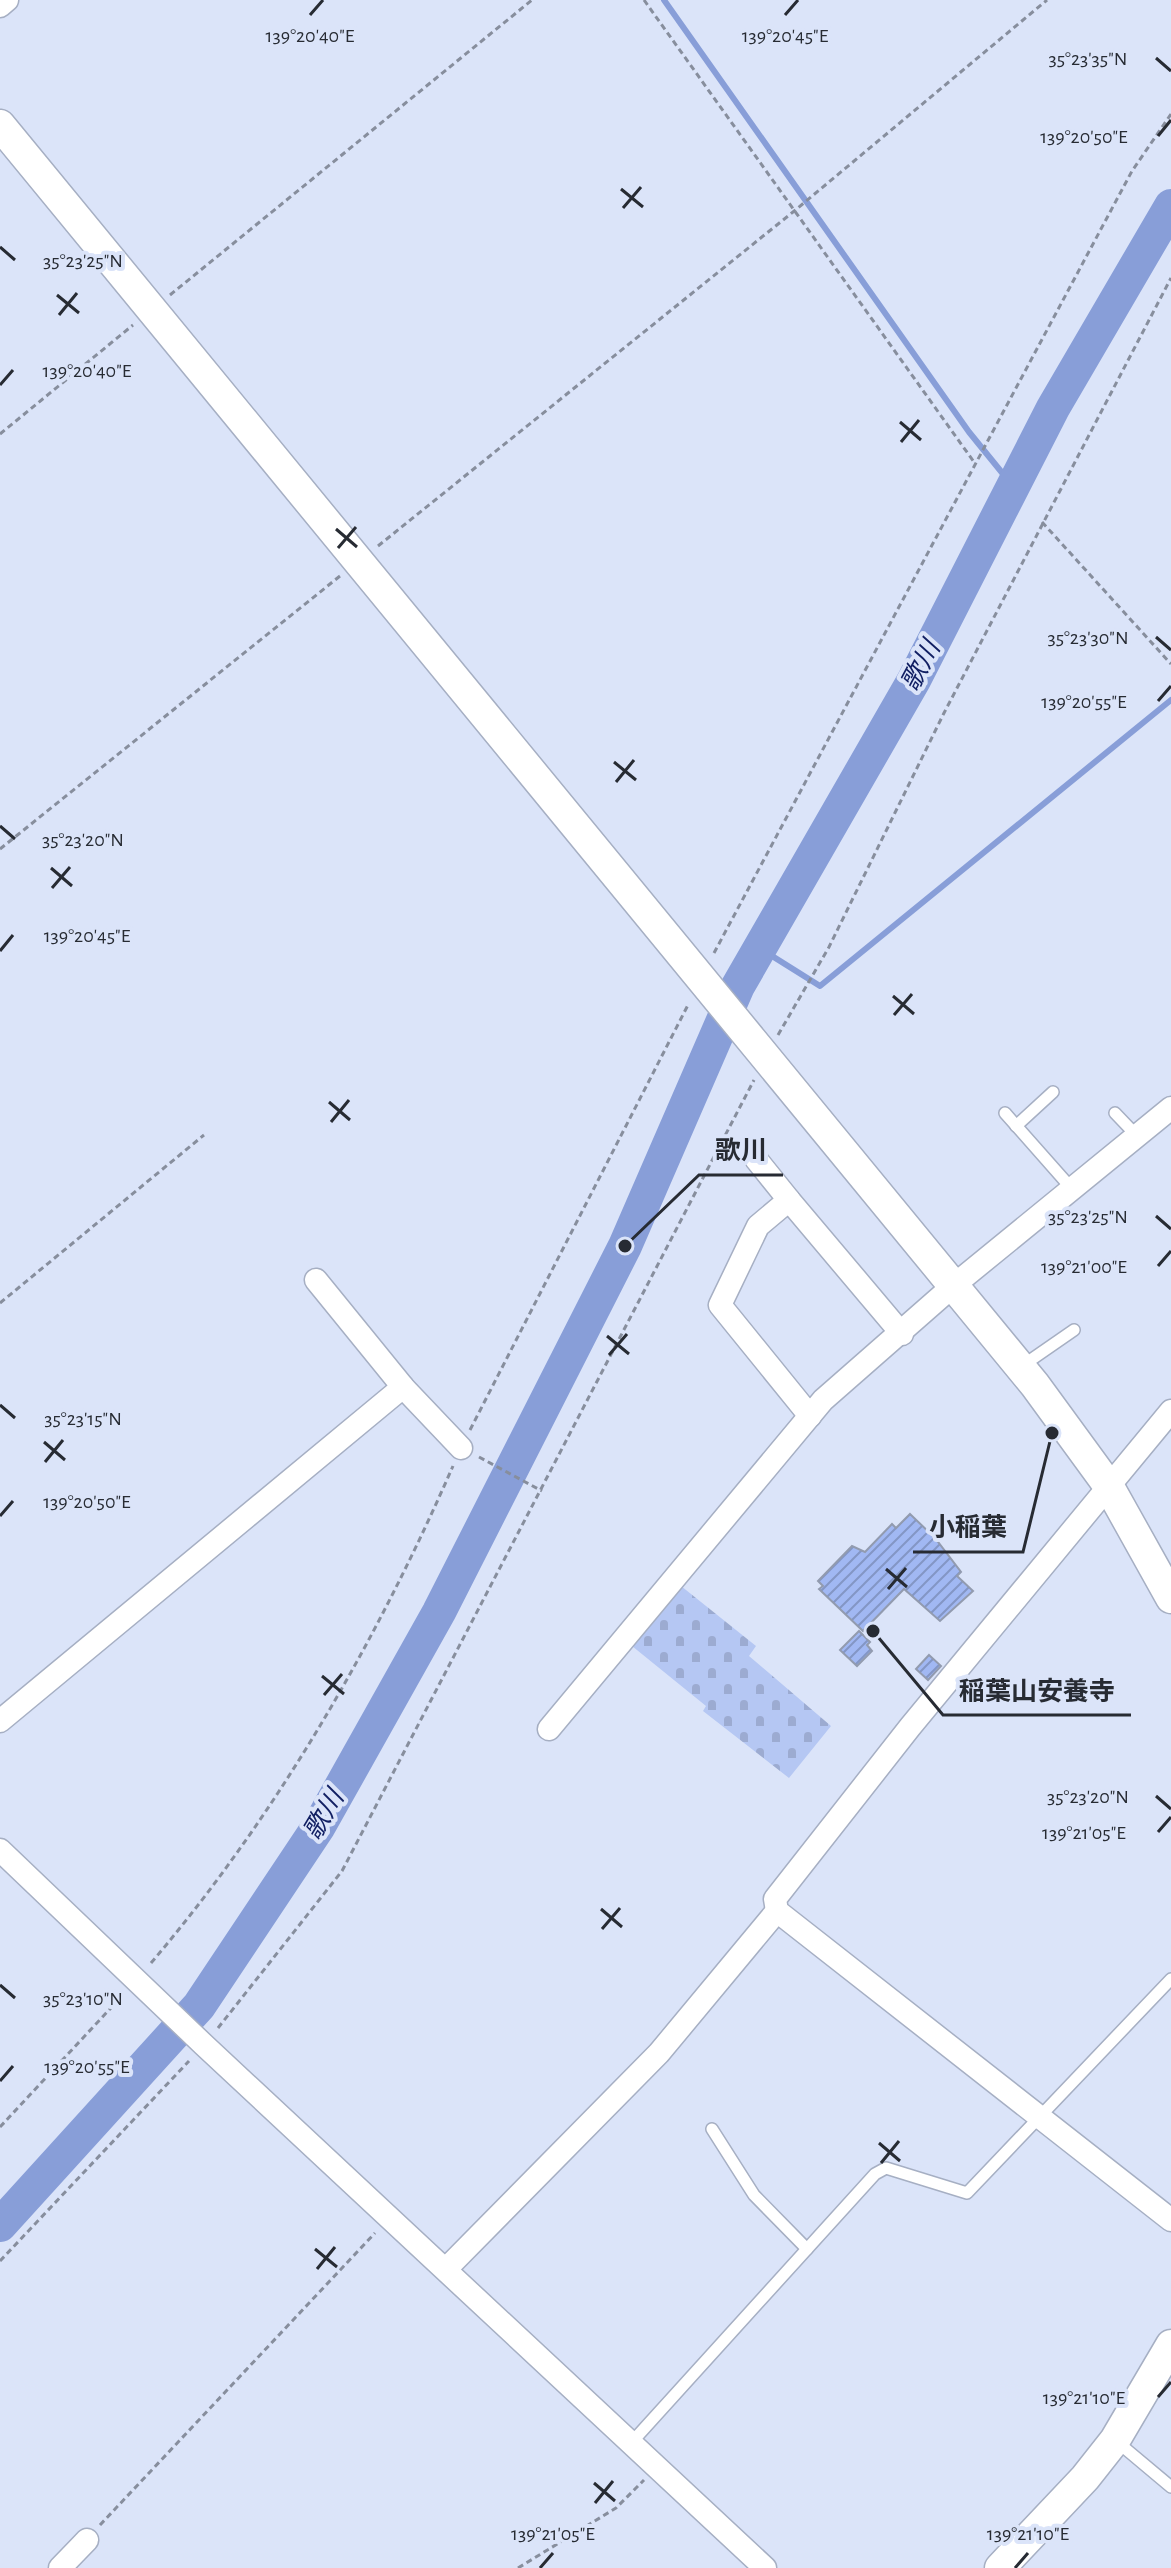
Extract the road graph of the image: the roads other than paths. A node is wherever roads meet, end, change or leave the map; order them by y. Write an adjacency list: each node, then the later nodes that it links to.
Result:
1 (7, 0): 2 (street)
2 (0, 6)
3 (0, 125): 14 (street)
4 (1053, 1092): 8 (lane)
5 (1171, 1108): 9 (street)
6 (1005, 1113): 8 (lane)
7 (1115, 1113): 9 (lane)
8 (1016, 1126): 11 (lane)
9 (1137, 1136): 11 (street)
10 (756, 1159): 12 (street)
11 (1073, 1190): 14 (street)
12 (789, 1200): 16 (street); 20 (street)
13 (316, 1280): 18 (street)
14 (953, 1286): 16 (street); 17 (street)
15 (1074, 1330): 17 (lane)
16 (902, 1334): 20 (street)
17 (1021, 1367): 22 (street)
18 (403, 1387): 21 (street); 24 (street)
19 (1171, 1411): 22 (street)
20 (810, 1416): 25 (street)
21 (461, 1448)
22 (1108, 1485): 23 (street); 27 (street)
23 (1171, 1598)
24 (0, 1721)
25 (549, 1729)
26 (0, 1850): 33 (street)
27 (777, 1911): 29 (street); 33 (street)
28 (1171, 1979): 29 (lane)
29 (1042, 2116): 31 (street); 32 (lane)
30 (712, 2129): 32 (lane)
31 (1171, 2220)
32 (807, 2249): 36 (lane)
33 (447, 2268): 36 (street)
34 (1171, 2345): 35 (street)
35 (1115, 2440): 37 (lane); 41 (street)
36 (632, 2442): 40 (street)
37 (1171, 2487)
38 (87, 2540): 39 (street)
39 (60, 2568)
40 (765, 2568)
41 (1000, 2568)

